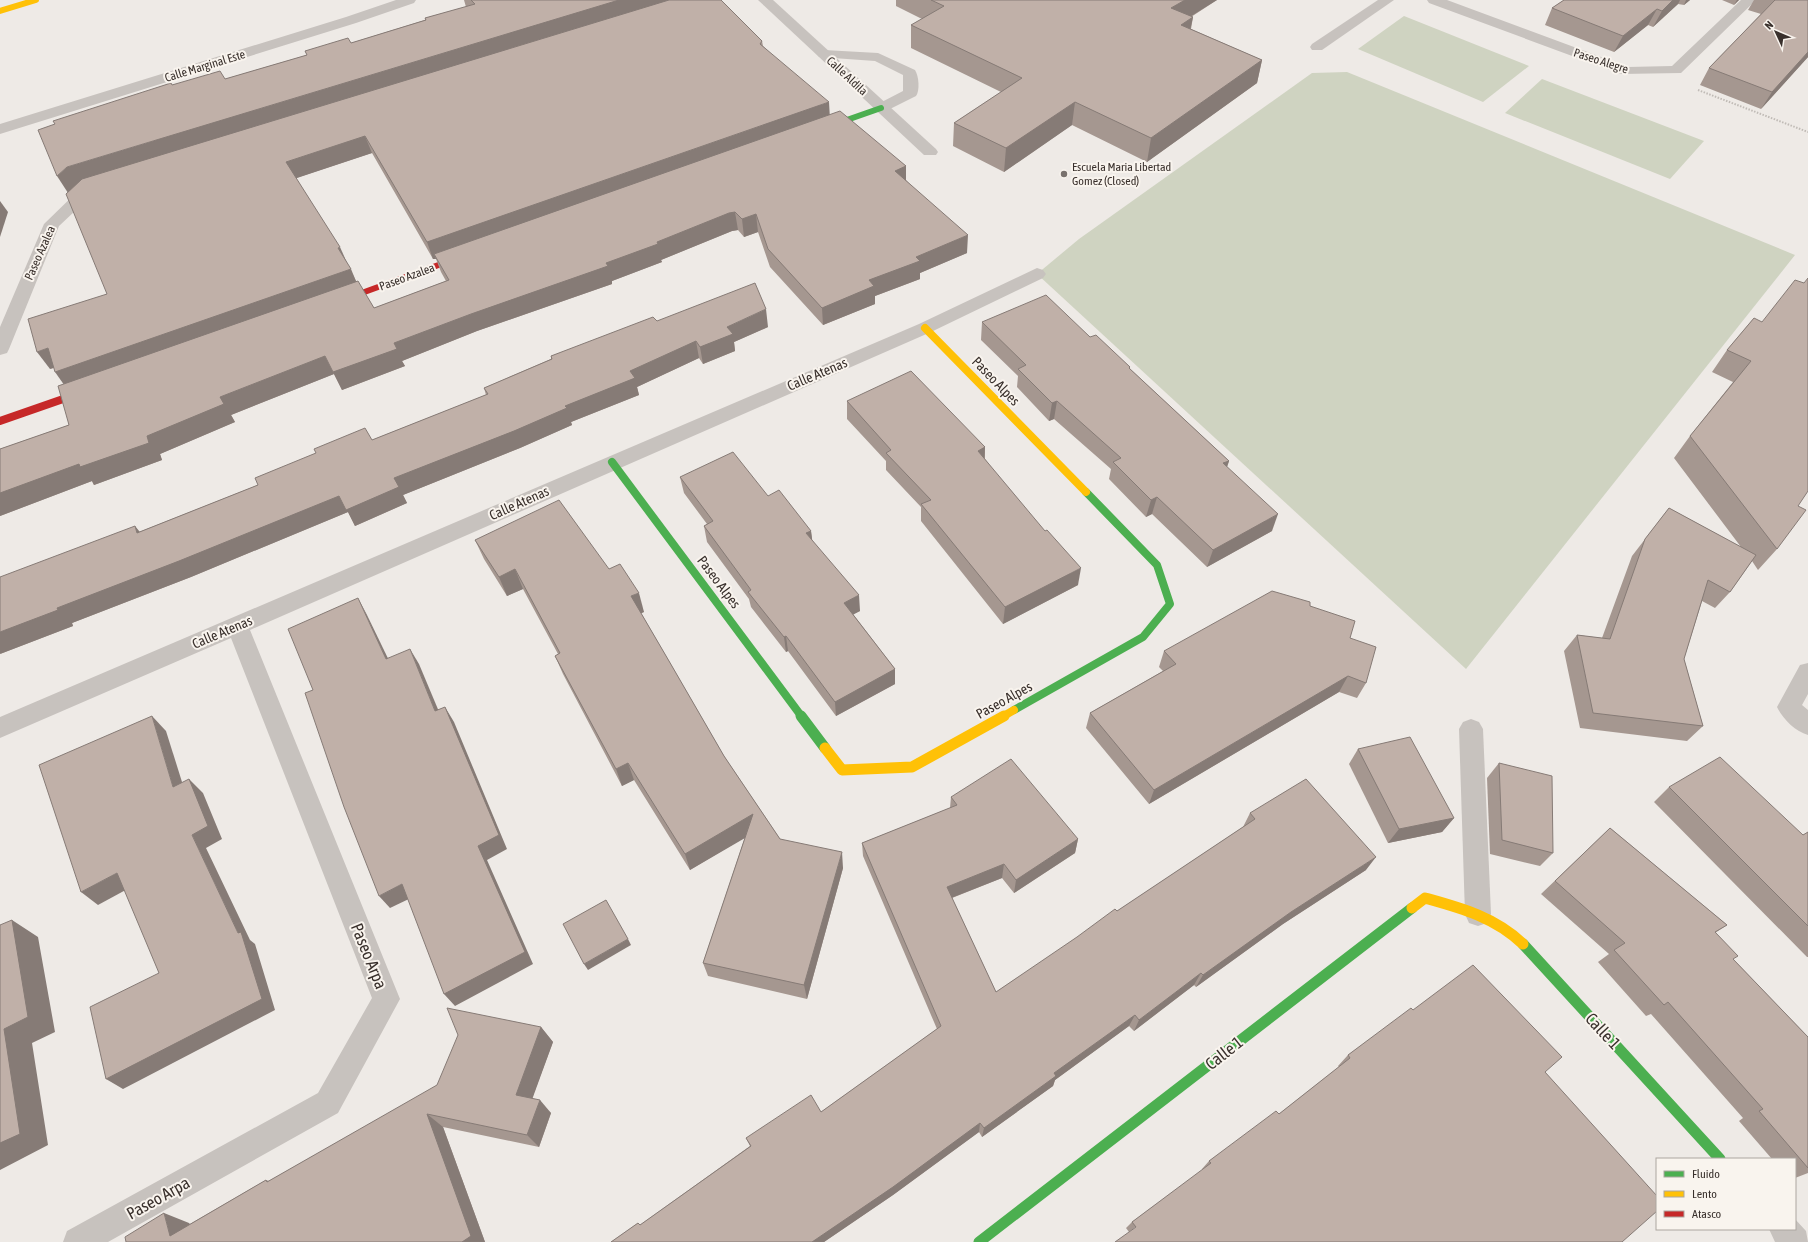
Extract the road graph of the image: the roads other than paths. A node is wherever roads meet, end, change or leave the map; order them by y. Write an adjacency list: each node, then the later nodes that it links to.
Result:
1 (36, 0): 7 (street)
2 (409, 0): 11 (street, Calle Marginal Este)
3 (765, 0): 9 (street, Calle Aldila)
4 (1387, 0): 8 (street)
5 (1434, 0): 6 (street, Paseo Alegre)
6 (1749, 0)
7 (0, 11)
8 (1318, 47)
9 (824, 54): 10 (street, Calle Aldila); 10 (street)
10 (881, 108): 12 (street); 13 (street, Calle Aldila)
11 (0, 129)
12 (814, 132)
13 (930, 152)
14 (108, 185): 19 (street, Paseo Azalea)
15 (475, 252): 17 (street, Paseo Azalea)
16 (1037, 274): 18 (street, Calle Atenas)
17 (331, 303)
18 (925, 328): 22 (street, Calle Atenas); 22 (street, Paseo Alpes)
19 (0, 349)
20 (98, 386): 21 (street)
21 (0, 421)
22 (612, 462): 23 (street, Calle Atenas)
23 (238, 625): 26 (street, Calle Atenas); 30 (street, Paseo Arpa)
24 (1808, 672): 25 (street)
25 (1808, 725)
26 (0, 728)
27 (1471, 729): 28 (street)
28 (1478, 914): 29 (street, Calle 1); 31 (street, Calle 1)
29 (1719, 1158)
30 (78, 1242)
31 (979, 1242)

